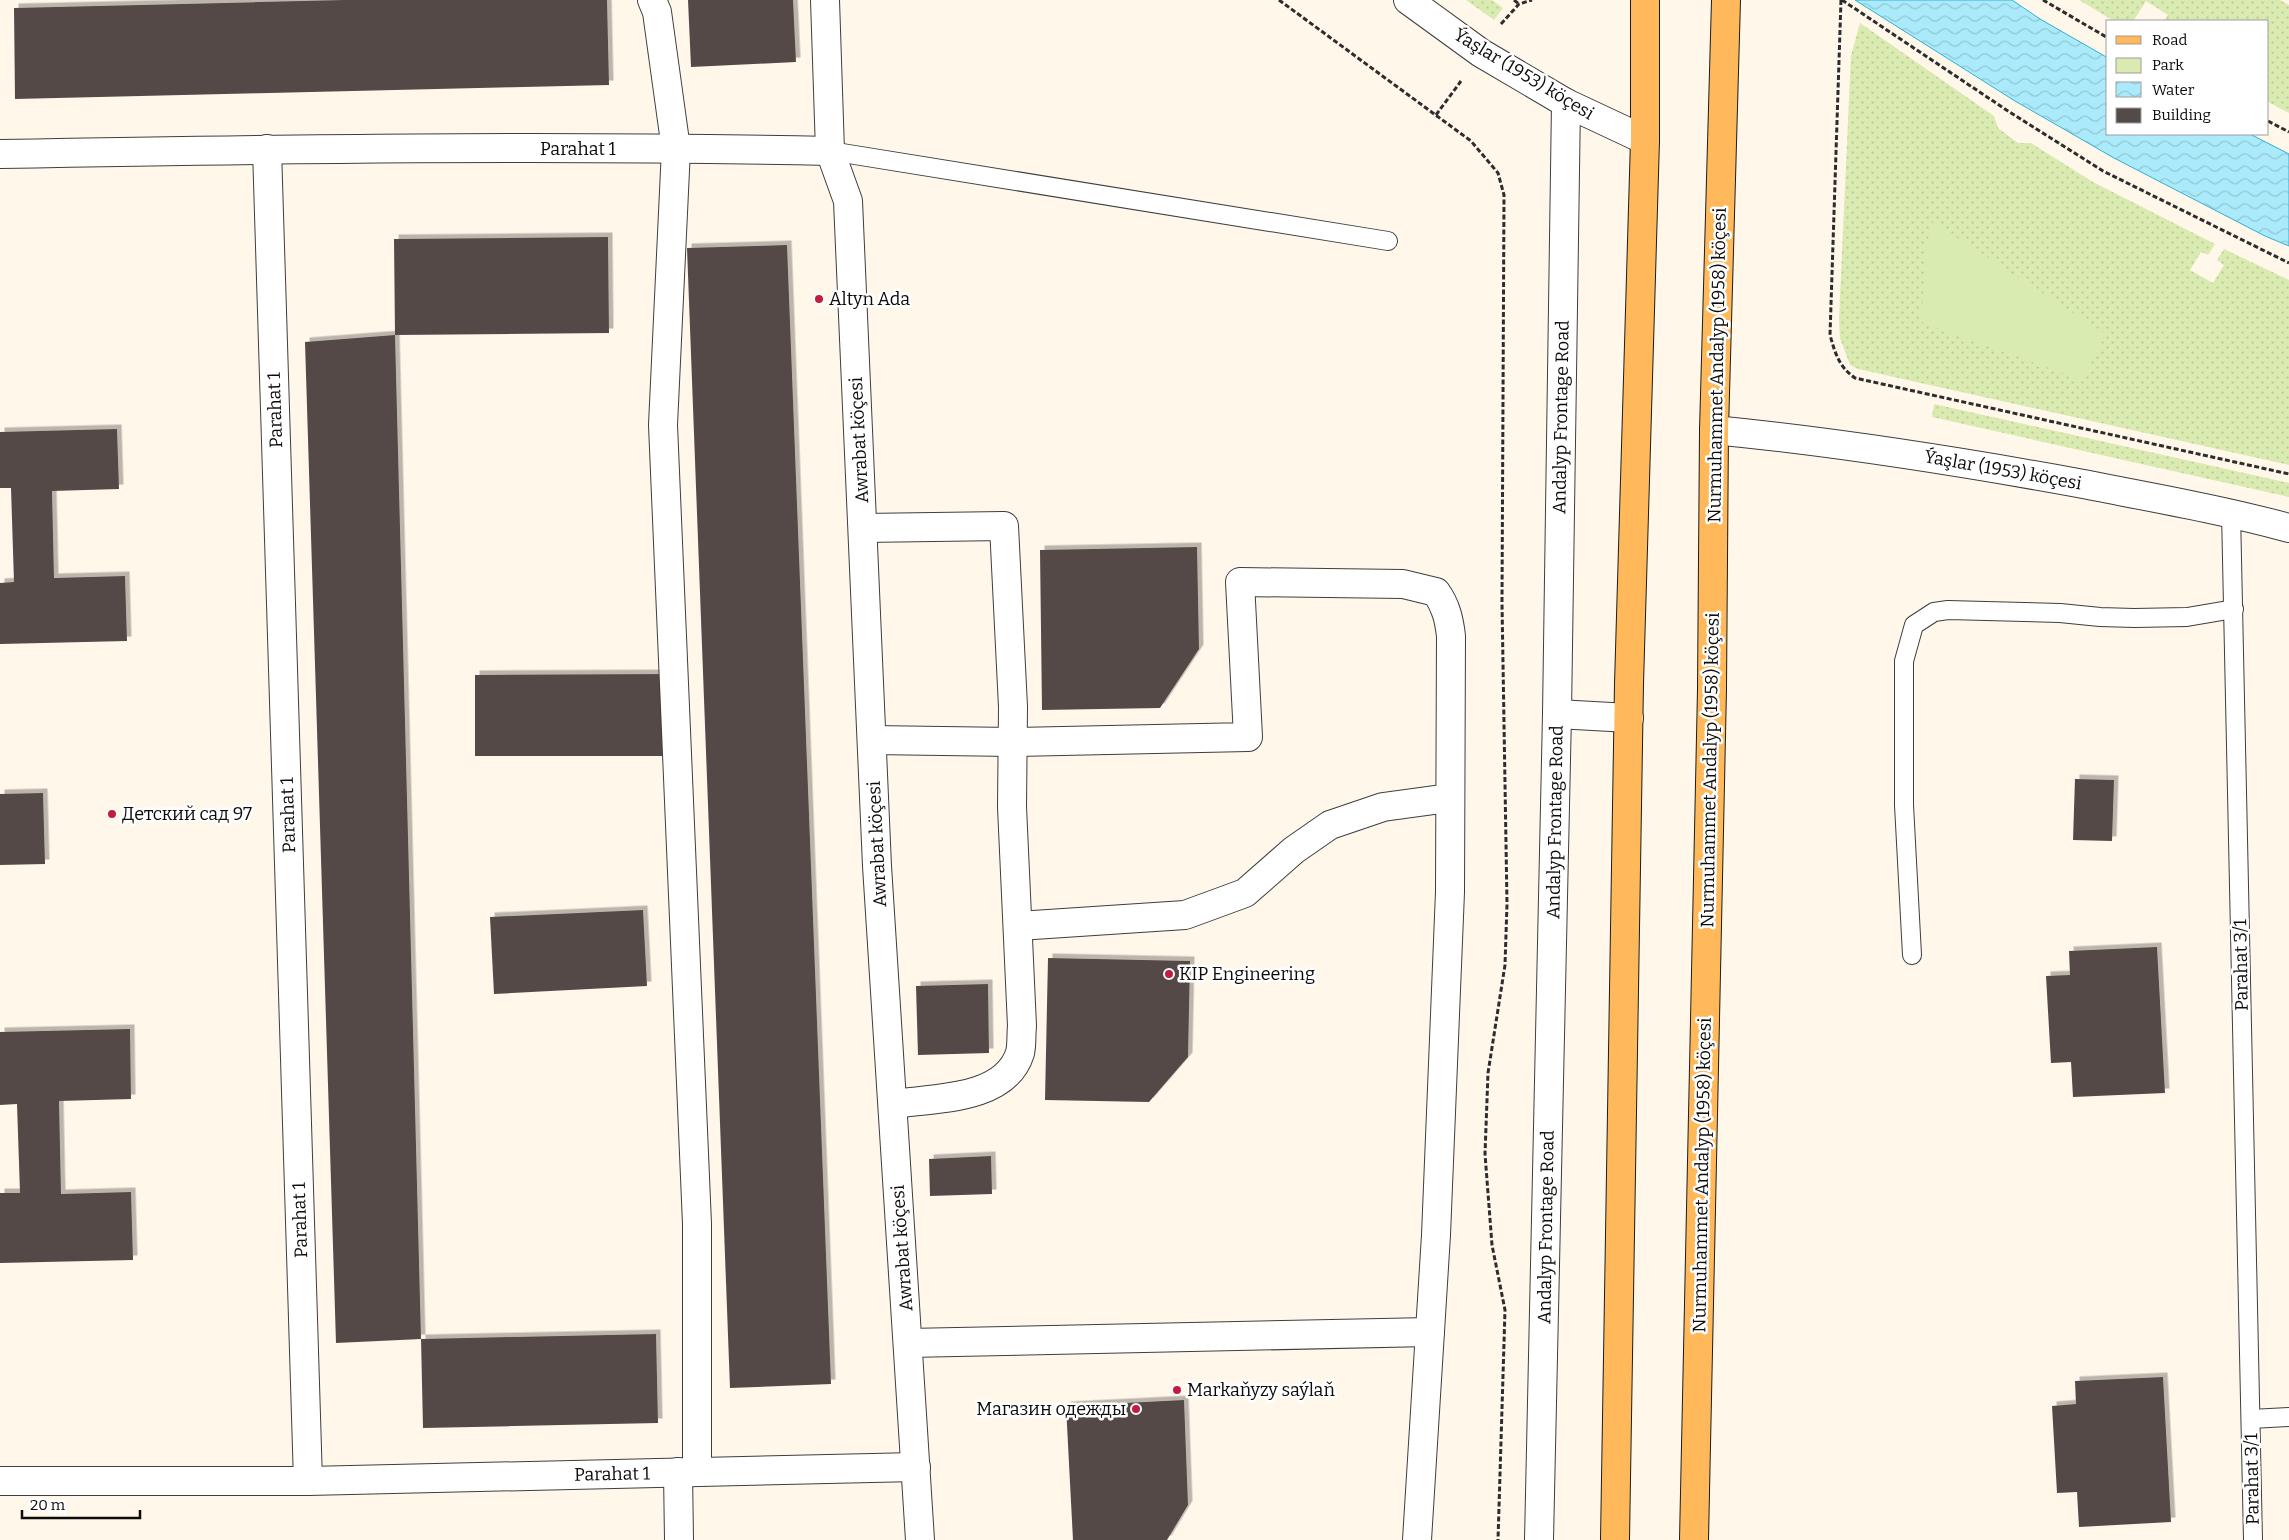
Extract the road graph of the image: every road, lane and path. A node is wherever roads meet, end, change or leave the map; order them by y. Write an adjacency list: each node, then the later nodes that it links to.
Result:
1 (652, 0): 20 (street)
2 (826, 0): 21 (street, Awrabat köçesi)
3 (1408, 0): 14 (street, Ýaşlar (1953) köçesi)
4 (1514, 0): 9 (path)
5 (1532, 0): 9 (path)
6 (1645, 0): 18 (main road)
7 (1842, 0): 24 (path); 26 (path)
8 (2046, 1): 12 (path)
9 (1519, 4): 11 (path)
10 (1729, 7): 25 (main road, Nurmuhammet Andalyp (1958) köçesi)
11 (1500, 26)
12 (2106, 37)
13 (1463, 79): 15 (path)
14 (1566, 103): 18 (street, Ýaşlar (1953) köçesi); 31 (street, Andalyp Frontage Road)
15 (1436, 115)
16 (2269, 122): 17 (path)
17 (2289, 132)
18 (1645, 140): 32 (main road)
19 (267, 149): 20 (street, Parahat 1); 22 (street, Parahat 1); 46 (street, Parahat 1)
20 (676, 149): 21 (street, Parahat 1); 44 (street)
21 (830, 151): 23 (lane); 28 (street, Awrabat köçesi)
22 (0, 154)
23 (1388, 241)
24 (2289, 263)
25 (1714, 430): 27 (street, Ýaşlar (1953) köçesi); 52 (main road, Nurmuhammet Andalyp (1958) köçesi)
26 (2289, 474)
27 (2231, 512): 29 (street, Ýaşlar (1953) köçesi); 30 (lane, Parahat 3/1)
28 (862, 528): 33 (street, Awrabat köçesi); 34 (street)
29 (2289, 528)
30 (2234, 609): 37 (lane); 42 (lane, Parahat 3/1)
31 (1557, 714): 32 (street); 50 (street, Andalyp Frontage Road)
32 (1629, 718): 51 (main road)
33 (872, 740): 34 (street); 38 (street, Awrabat köçesi)
34 (1013, 742): 35 (street); 36 (street)
35 (1449, 798): 36 (street); 39 (street)
36 (1018, 926): 38 (street)
37 (1912, 955)
38 (893, 1104): 40 (street, Awrabat köçesi)
39 (1430, 1332): 40 (street); 49 (street)
40 (908, 1343): 43 (street, Awrabat köçesi)
41 (2289, 1417): 42 (lane, Parahat 3/1)
42 (2251, 1419): 53 (lane, Parahat 3/1)
43 (916, 1466): 44 (street, Parahat 1); 48 (street, Awrabat köçesi)
44 (688, 1472): 46 (street, Parahat 1); 47 (street)
45 (0, 1481): 46 (street, Parahat 1)
46 (308, 1481)
47 (679, 1540)
48 (920, 1540)
49 (1417, 1540)
50 (1539, 1540)
51 (1616, 1540)
52 (1694, 1540)
53 (2253, 1540)

